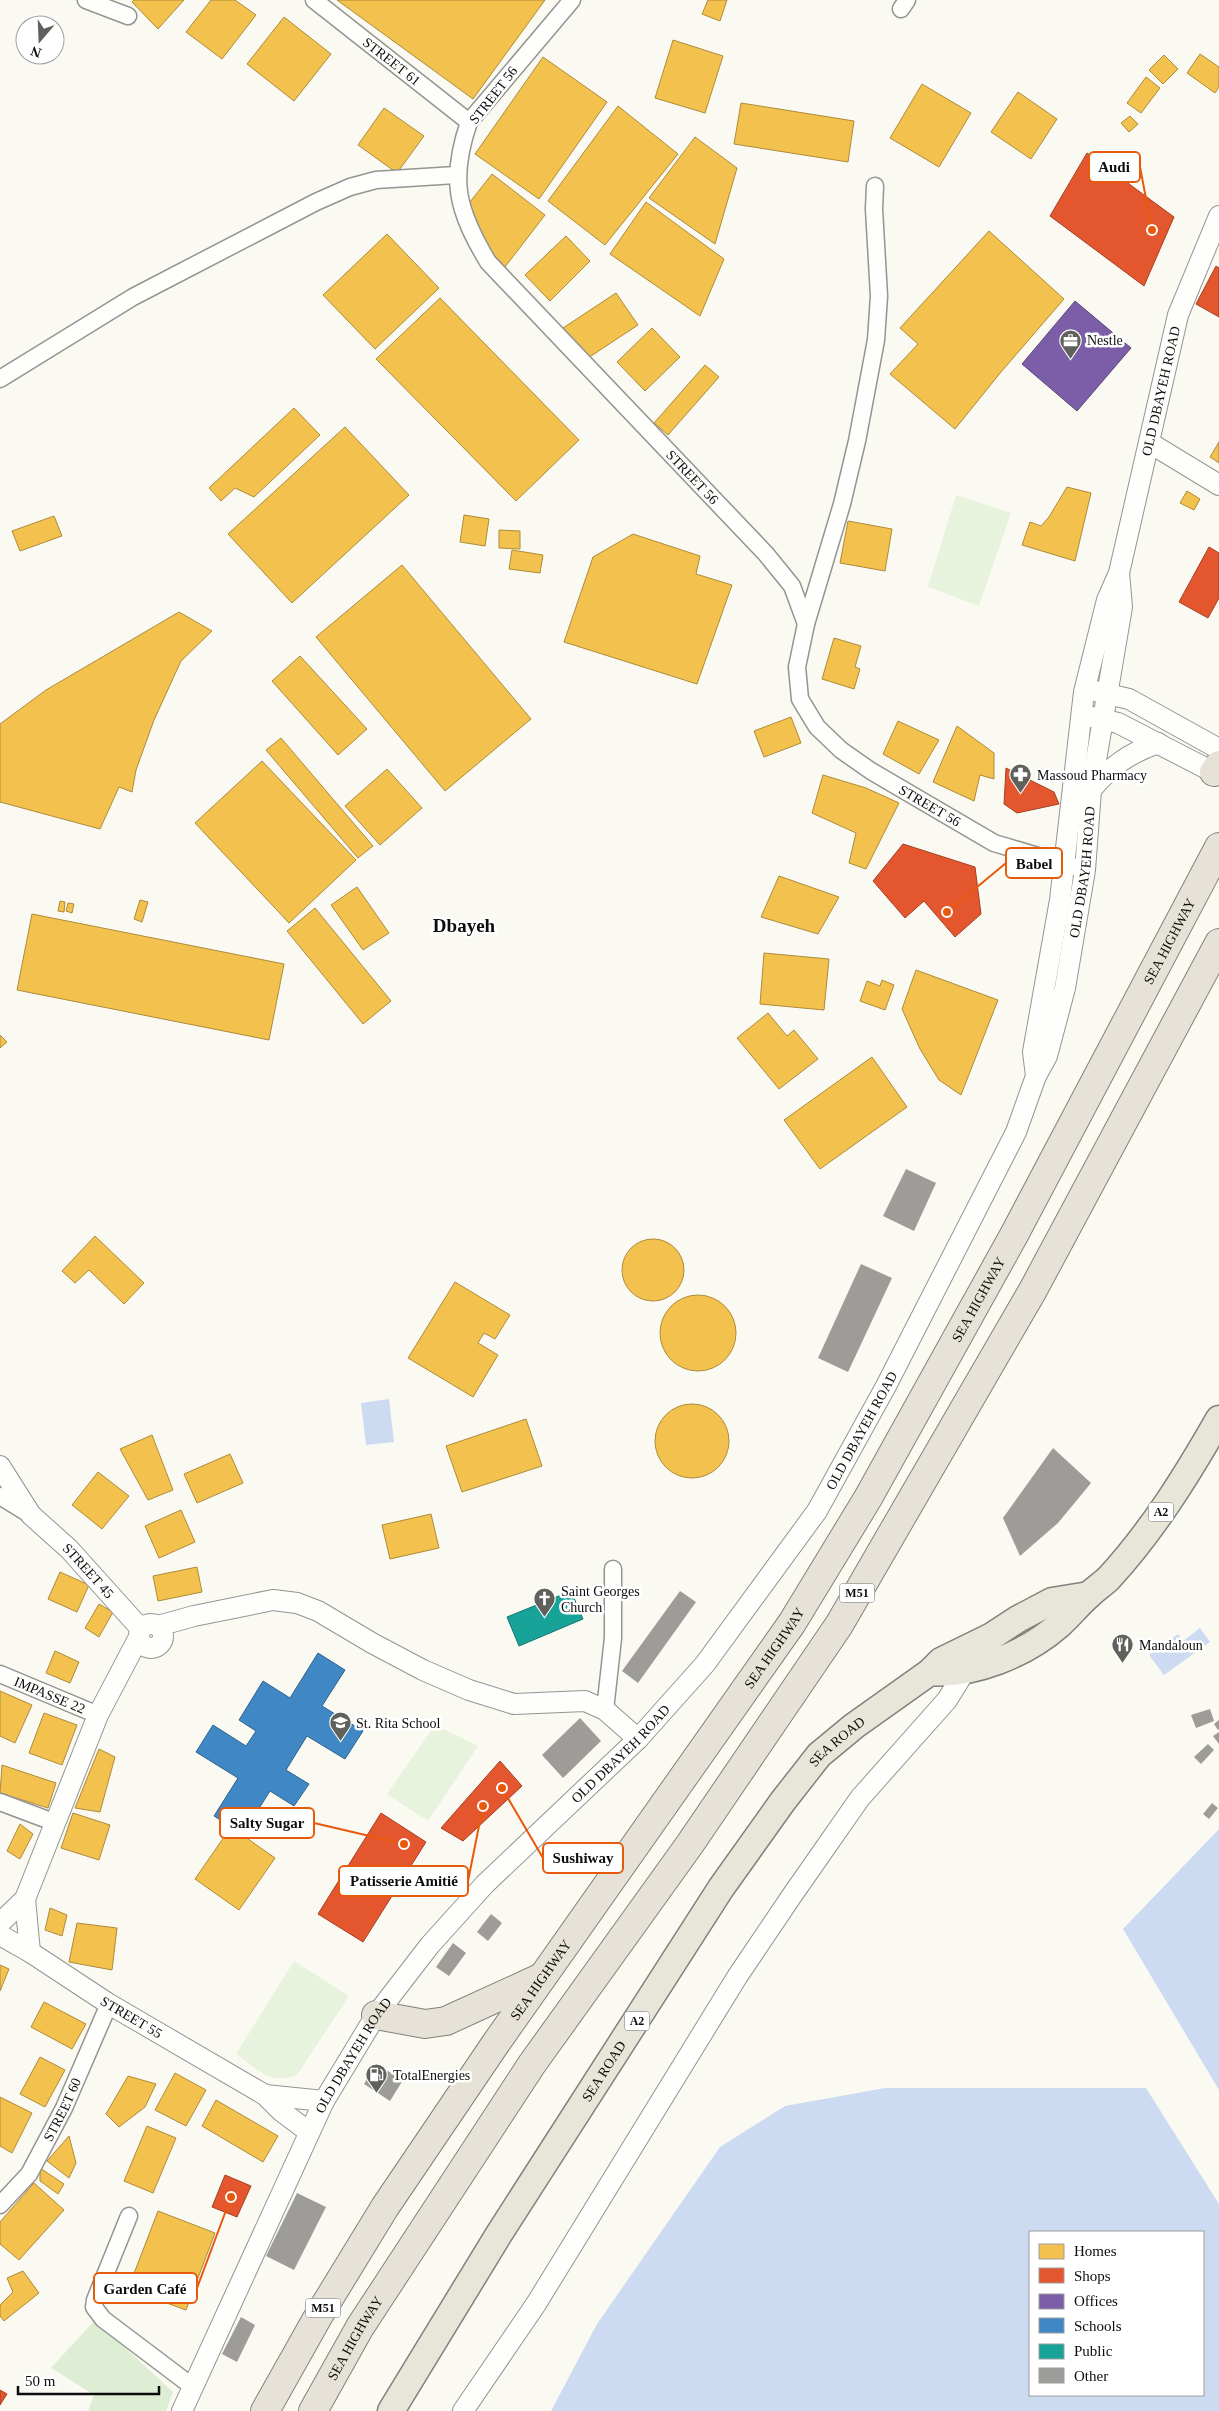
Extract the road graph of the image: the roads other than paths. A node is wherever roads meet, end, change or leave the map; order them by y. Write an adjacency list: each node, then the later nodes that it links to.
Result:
1 (86, 0): 4 (street)
2 (314, 0): 5 (street, STREET 61)
3 (572, 0): 5 (street, STREET 56)
4 (128, 16)
5 (469, 122): 6 (street, STREET 56)
6 (456, 175): 9 (street); 13 (street, STREET 56)
7 (875, 186): 13 (street)
8 (1219, 216): 10 (street, OLD DBAYEH ROAD)
9 (0, 378)
10 (1150, 443): 11 (street); 12 (street, OLD DBAYEH ROAD)
11 (1219, 485)
12 (1119, 573): 14 (street, OLD DBAYEH ROAD); 15 (street, OLD DBAYEH ROAD)
13 (806, 624): 22 (street, STREET 56)
14 (1084, 690): 15 (street); 16 (street, OLD DBAYEH ROAD)
15 (1108, 694): 17 (street, OLD DBAYEH ROAD); 19 (street)
16 (1080, 714): 17 (street); 22 (street, OLD DBAYEH ROAD)
17 (1104, 721): 18 (street); 20 (street, OLD DBAYEH ROAD)
18 (1164, 746): 19 (street); 20 (street)
19 (1218, 765)
20 (1091, 790): 23 (street, OLD DBAYEH ROAD)
21 (1219, 847): 46 (highway, SEA HIGHWAY / M51)
22 (1064, 865): 23 (street, STREET 56); 25 (street, OLD DBAYEH ROAD)
23 (1085, 870): 25 (street, OLD DBAYEH ROAD)
24 (1219, 943): 57 (highway, SEA HIGHWAY / M51)
25 (1036, 1076): 39 (street, OLD DBAYEH ROAD)
26 (1219, 1419): 31 (highway, SEA ROAD / A2)
27 (0, 1466): 29 (street, STREET 45)
28 (0, 1496): 29 (street)
29 (31, 1515): 33 (street, STREET 45)
30 (614, 1569): 37 (street)
31 (1089, 1595): 32 (highway, SEA ROAD / A2); 34 (highway, SEA ROAD / A2)
32 (1018, 1619): 34 (highway); 35 (highway, SEA ROAD / A2)
33 (150, 1635): 37 (street); 38 (street)
34 (1035, 1642): 35 (highway, SEA ROAD / A2)
35 (964, 1661): 58 (highway, SEA ROAD / A2); 59 (street, SEA ROAD)
36 (0, 1674): 38 (street, IMPASSE 22)
37 (605, 1710): 39 (street)
38 (98, 1715): 41 (street)
39 (638, 1739): 48 (street, OLD DBAYEH ROAD)
40 (0, 1802): 41 (street)
41 (56, 1822): 42 (street)
42 (25, 1899): 43 (street); 45 (street)
43 (0, 1923)
44 (0, 1935): 45 (street, STREET 55)
45 (30, 1952): 47 (street, STREET 55)
46 (543, 1976): 48 (highway); 56 (highway, SEA HIGHWAY / M51)
47 (109, 2004): 49 (street, STREET 55); 52 (street, STREET 60)
48 (376, 2015): 50 (street, OLD DBAYEH ROAD)
49 (265, 2095): 50 (street, STREET 55); 51 (street, STREET 55)
50 (324, 2101): 51 (street, OLD DBAYEH ROAD)
51 (309, 2132): 54 (street, OLD DBAYEH ROAD)
52 (0, 2205)
53 (129, 2216): 54 (street)
54 (193, 2387): 55 (street, OLD DBAYEH ROAD)
55 (182, 2411)
56 (265, 2411)
57 (313, 2411)
58 (391, 2411)
59 (463, 2411)

